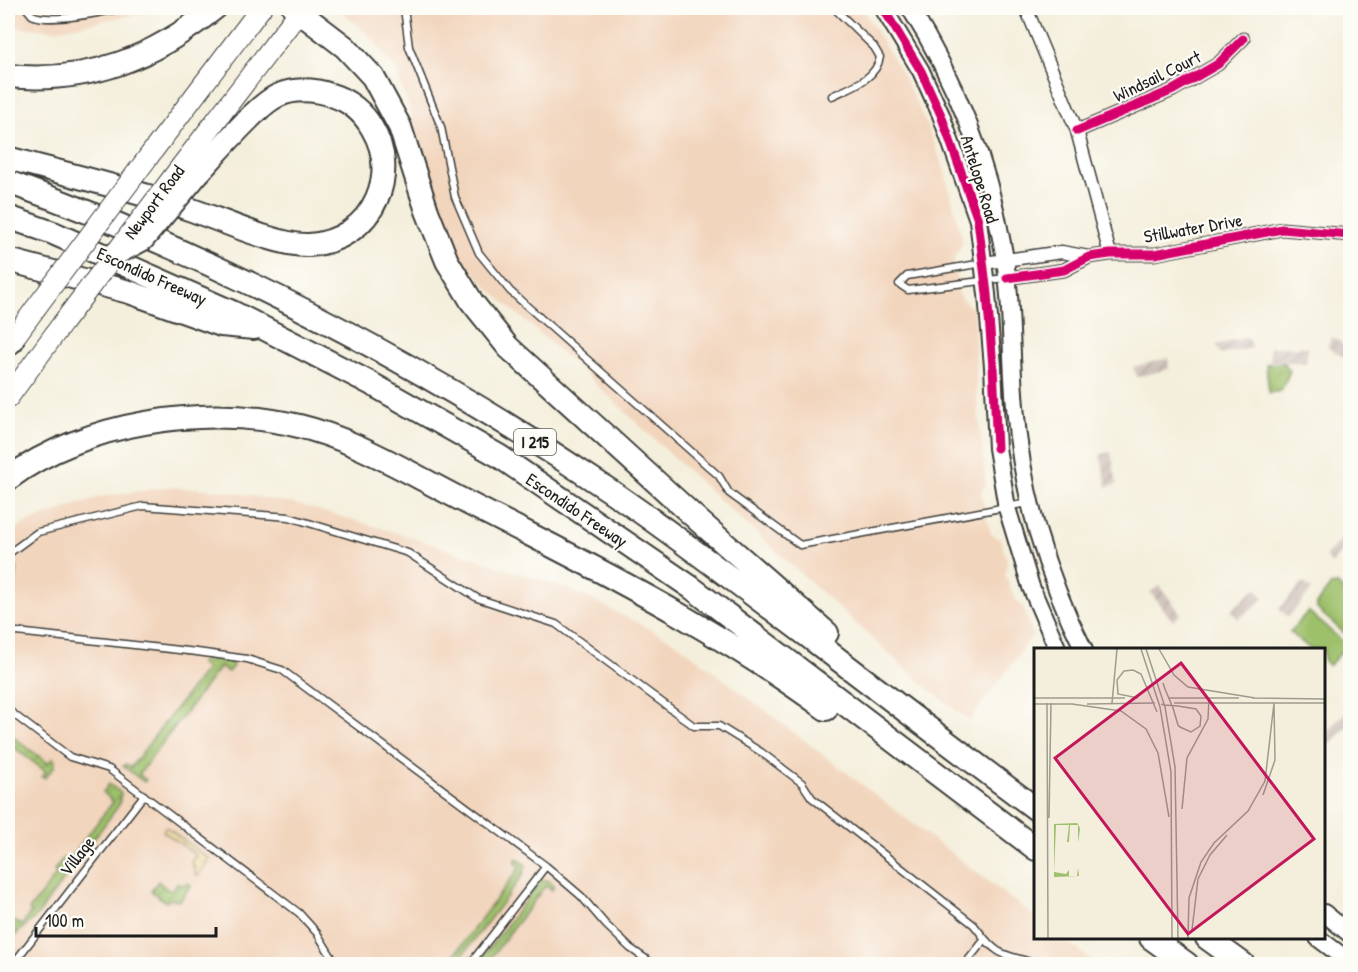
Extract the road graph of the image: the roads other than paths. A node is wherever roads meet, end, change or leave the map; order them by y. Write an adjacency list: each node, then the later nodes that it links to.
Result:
1 (26, 8): 2 (lane)
2 (123, 8)
3 (215, 8): 12 (highway)
4 (261, 8): 29 (main road, Newport Road, bridge)
5 (404, 8): 33 (lane)
6 (834, 8): 13 (lane)
7 (882, 8): 25 (main road, Antelope Road)
8 (910, 8): 24 (main road, Antelope Road)
9 (1026, 8): 14 (street)
10 (298, 9): 16 (main road, Newport Road); 39 (highway)
11 (1243, 39): 14 (street, Windsail Court)
12 (8, 76)
13 (832, 96)
14 (1077, 131): 21 (street)
15 (8, 158): 16 (highway)
16 (190, 169): 20 (highway, bridge)
17 (8, 182): 39 (highway, Escondido Freeway / I 215)
18 (8, 217): 28 (highway, Escondido Freeway / I 215)
19 (1350, 235): 21 (street, Stillwater Drive)
20 (115, 254): 30 (main road, Newport Road, bridge)
21 (1110, 254): 22 (street, Stillwater Drive)
22 (1089, 257): 24 (street, Stillwater Drive); 26 (street, Stillwater Drive)
23 (8, 260): 28 (highway)
24 (1005, 260): 25 (street, Stillwater Drive); 26 (main road, Antelope Road)
25 (984, 263): 27 (main road, Antelope Road); 27 (lane)
26 (1007, 278): 27 (lane); 32 (main road, Antelope Road)
27 (986, 282): 33 (main road, Antelope Road)
28 (270, 330): 41 (highway, Escondido Freeway / I 215)
29 (9, 344)
30 (8, 398)
31 (8, 479): 41 (highway)
32 (1031, 503): 33 (lane); 37 (main road, Antelope Road)
33 (1007, 508): 36 (main road, Antelope Road)
34 (8, 554): 47 (lane)
35 (8, 631): 44 (lane)
36 (1057, 648)
37 (1083, 648)
38 (8, 710): 40 (lane)
39 (1010, 789): 42 (highway, Escondido Freeway / I 215)
40 (144, 795): 52 (lane, Village); 53 (lane)
41 (973, 801): 43 (highway, Escondido Freeway / I 215)
42 (1034, 808)
43 (1034, 848)
44 (546, 866): 54 (lane); 55 (lane)
45 (1325, 915): 46 (main road)
46 (1350, 934)
47 (985, 939): 56 (lane); 57 (lane)
48 (1152, 939): 58 (highway)
49 (1208, 939): 59 (highway)
50 (1319, 939): 51 (main road)
51 (1350, 962)
52 (13, 964)
53 (336, 964)
54 (470, 964)
55 (653, 964)
56 (965, 964)
57 (1036, 964)
58 (1186, 964)
59 (1243, 964)

